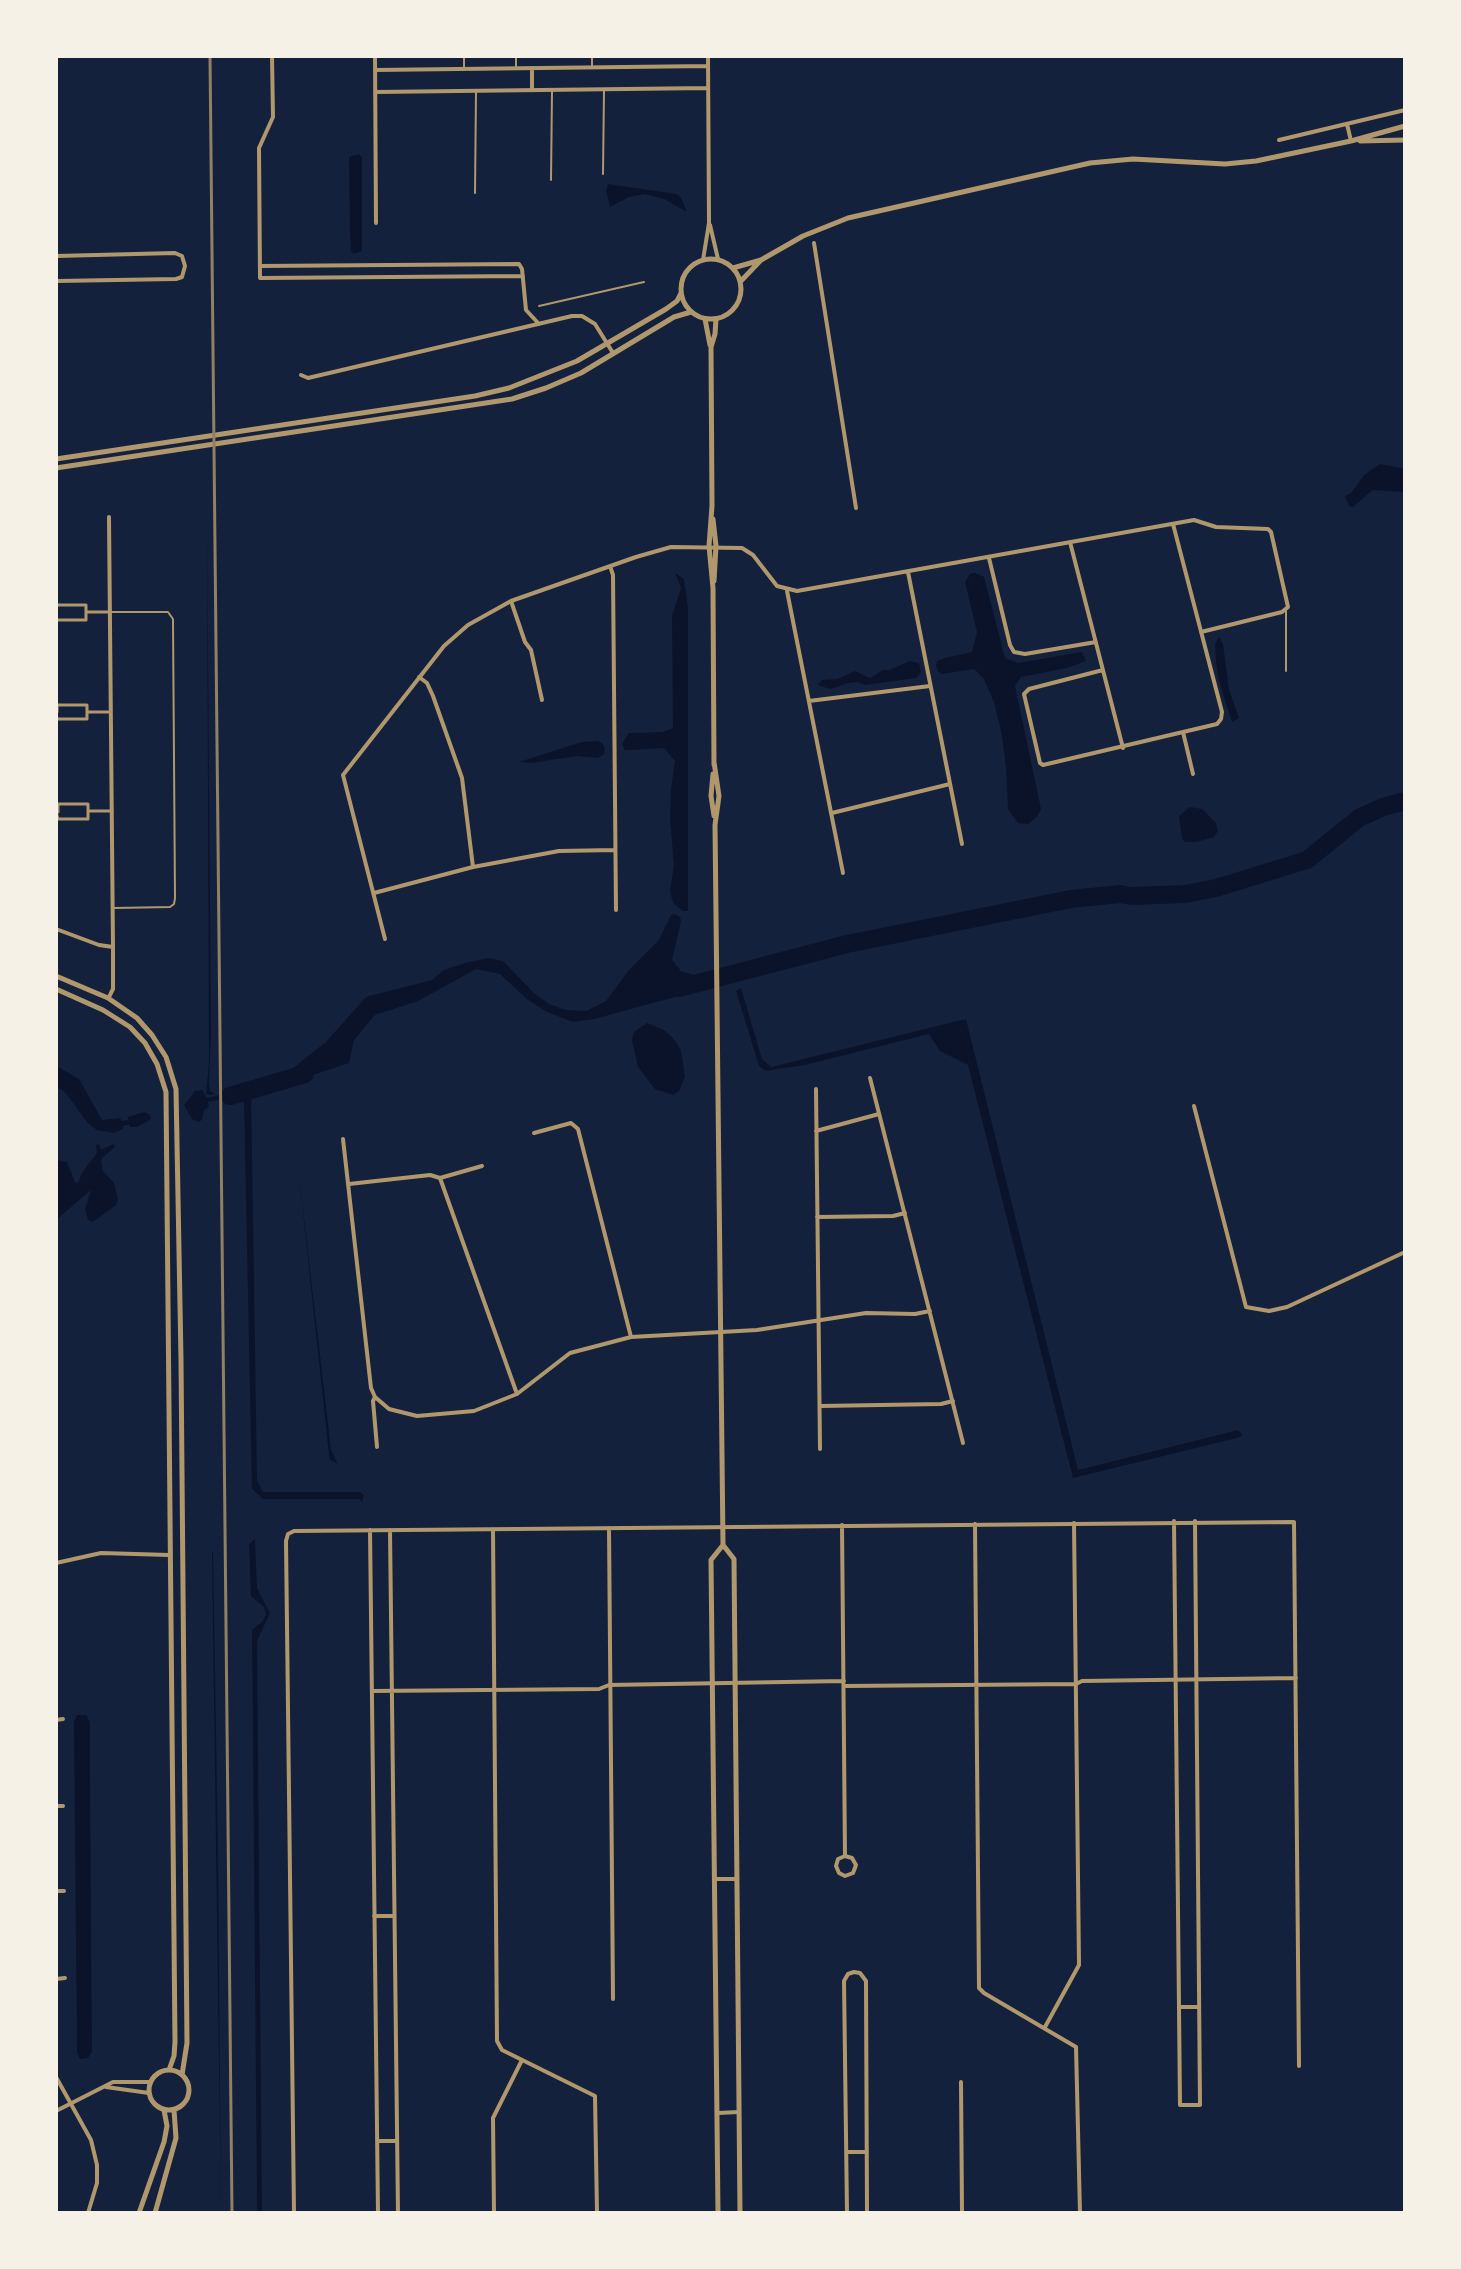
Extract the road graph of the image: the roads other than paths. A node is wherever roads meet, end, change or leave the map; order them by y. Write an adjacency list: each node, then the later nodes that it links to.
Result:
1 (272, 56): 35 (street)
2 (375, 56): 12 (street)
3 (464, 56): 11 (lane)
4 (516, 56): 9 (lane)
5 (592, 56): 8 (lane)
6 (708, 56): 7 (street)
7 (708, 66): 8 (street); 13 (street)
8 (592, 67): 10 (street)
9 (516, 68): 10 (street); 11 (street)
10 (532, 68): 16 (street)
11 (464, 69): 12 (street)
12 (375, 70): 18 (street)
13 (708, 88): 14 (street); 29 (street)
14 (604, 89): 17 (street); 25 (lane)
15 (476, 90): 16 (street); 18 (street); 27 (lane)
16 (532, 90): 17 (street)
17 (552, 90): 26 (lane)
18 (375, 92): 28 (street)
19 (1405, 110): 20 (street)
20 (1347, 124): 22 (street); 24 (street)
21 (1405, 126): 24 (street)
22 (1279, 140)
23 (1405, 140): 24 (street)
24 (1351, 141): 34 (street)
25 (603, 174)
26 (551, 180)
27 (475, 193)
28 (376, 223)
29 (709, 223): 32 (street); 33 (street)
30 (814, 243): 54 (street)
31 (56, 256): 38 (street)
32 (718, 259): 33 (street); 36 (street)
33 (703, 260): 41 (street)
34 (761, 260): 36 (street); 40 (street)
35 (260, 266): 37 (street); 37 (street)
36 (733, 268): 40 (street)
37 (523, 276): 46 (street)
38 (56, 281)
39 (644, 282): 42 (lane)
40 (740, 282): 45 (street)
41 (681, 293): 43 (street); 47 (street)
42 (539, 306)
43 (691, 312): 44 (street); 49 (street)
44 (705, 319): 45 (street); 48 (street)
45 (716, 319): 48 (street)
46 (539, 324): 47 (street); 50 (street)
47 (607, 344): 49 (street); 51 (street)
48 (711, 347): 53 (street)
49 (614, 355): 52 (street)
50 (301, 375)
51 (56, 459)
52 (56, 468)
53 (712, 506): 58 (street); 59 (street)
54 (856, 508)
55 (109, 517): 69 (street)
56 (1173, 524): 57 (street); 67 (street); 71 (street)
57 (1070, 542): 60 (street); 72 (street)
58 (709, 546): 59 (street); 61 (street); 63 (street)
59 (716, 546): 63 (street); 64 (street)
60 (989, 557): 62 (street); 72 (street)
61 (610, 566): 65 (street); 91 (street)
62 (908, 572): 64 (street); 76 (street)
63 (713, 588): 119 (street)
64 (787, 591): 78 (street)
65 (511, 601): 75 (street); 77 (street)
66 (56, 605): 68 (street)
67 (1286, 610): 71 (street); 74 (lane)
68 (86, 612): 69 (street); 70 (street)
69 (111, 612): 81 (street); 95 (lane)
70 (56, 620)
71 (1201, 632): 82 (street)
72 (1096, 642): 73 (street)
73 (1103, 670): 83 (street); 83 (street)
74 (1286, 671)
75 (419, 677): 92 (street); 94 (street)
76 (930, 686): 78 (street); 85 (street)
77 (542, 700)
78 (809, 701): 89 (street)
79 (56, 712): 80 (street); 80 (street)
80 (87, 712): 81 (street)
81 (112, 712): 87 (street)
82 (1183, 732): 83 (street); 84 (street)
83 (1123, 748)
84 (1193, 774)
85 (950, 784): 89 (street); 90 (street)
86 (88, 811): 87 (street); 88 (street); 88 (street)
87 (112, 811): 95 (street)
88 (57, 812)
89 (832, 813): 93 (street)
90 (962, 844)
91 (615, 850): 92 (street); 96 (street)
92 (473, 867): 94 (street)
93 (843, 873)
94 (374, 893): 98 (street)
95 (113, 908): 99 (street)
96 (616, 910)
97 (56, 929): 99 (street)
98 (385, 939)
99 (113, 947): 102 (street)
100 (56, 976): 102 (street)
101 (56, 989): 103 (street)
102 (108, 998): 103 (street); 140 (street)
103 (103, 1010): 139 (street)
104 (870, 1078): 107 (street)
105 (816, 1089): 108 (street)
106 (1194, 1106): 116 (street)
107 (879, 1114): 108 (street); 114 (street)
108 (816, 1131): 115 (street)
109 (534, 1133): 120 (street)
110 (343, 1139): 113 (street)
111 (482, 1166): 112 (street)
112 (440, 1178): 113 (street); 121 (street)
113 (349, 1184): 122 (street)
114 (905, 1213): 115 (street); 117 (street)
115 (817, 1217): 118 (street)
116 (1405, 1252)
117 (930, 1311): 118 (street); 123 (street)
118 (818, 1319): 119 (street); 124 (street)
119 (721, 1332): 120 (street); 133 (street)
120 (631, 1337): 121 (street)
121 (517, 1394): 122 (street)
122 (375, 1397): 126 (street)
123 (953, 1401): 124 (street); 125 (street)
124 (819, 1406): 127 (street)
125 (963, 1443)
126 (377, 1447)
127 (820, 1449)
128 (1174, 1521): 129 (street); 130 (street); 144 (street)
129 (1195, 1521): 142 (street); 143 (street)
130 (1074, 1523): 131 (street); 148 (street)
131 (975, 1524): 132 (street); 150 (street)
132 (842, 1525): 133 (street); 147 (street)
133 (723, 1527): 134 (street); 138 (street)
134 (609, 1528): 135 (street); 149 (street)
135 (493, 1529): 137 (street); 151 (street)
136 (370, 1530): 137 (street); 152 (street); 193 (street)
137 (390, 1530): 153 (street)
138 (723, 1545): 145 (street); 146 (street)
139 (169, 1555): 140 (street); 141 (street); 173 (street)
140 (182, 1555): 174 (street)
141 (56, 1563)
142 (1296, 1678): 143 (street); 172 (street)
143 (1196, 1679): 144 (street); 169 (street)
144 (1176, 1680): 148 (street); 168 (street)
145 (712, 1684): 146 (street); 149 (street); 159 (street)
146 (735, 1684): 147 (street); 160 (street)
147 (844, 1684): 150 (street); 158 (street)
148 (1076, 1684): 150 (street); 170 (street)
149 (609, 1685): 151 (street); 167 (street)
150 (977, 1685): 170 (street)
151 (494, 1690): 153 (street); 171 (street)
152 (372, 1691): 153 (street); 163 (street)
153 (392, 1691): 164 (street)
154 (63, 1719): 155 (street)
155 (56, 1720)
156 (56, 1806): 157 (street)
157 (63, 1806)
158 (845, 1856): 158 (street)
159 (715, 1879): 160 (street); 185 (street)
160 (737, 1879): 184 (street)
161 (56, 1891): 162 (street)
162 (64, 1891)
163 (374, 1916): 164 (street); 186 (street)
164 (394, 1916): 187 (street)
165 (65, 1978): 166 (street)
166 (56, 1979)
167 (613, 1999)
168 (1179, 2007): 169 (street); 169 (street)
169 (1198, 2007)
170 (1045, 2027): 203 (street)
171 (522, 2060): 196 (street); 197 (street)
172 (1299, 2066)
173 (169, 2070): 174 (street); 176 (street)
174 (182, 2075): 182 (street)
175 (56, 2077): 180 (street)
176 (150, 2082): 178 (street); 179 (street)
177 (961, 2082): 202 (street)
178 (104, 2087): 179 (street); 180 (street)
179 (149, 2093): 181 (street)
180 (71, 2103): 183 (street); 190 (street)
181 (164, 2110): 182 (street); 191 (street)
182 (174, 2110): 192 (street)
183 (56, 2111)
184 (739, 2112): 185 (street); 199 (street)
185 (717, 2113): 198 (street)
186 (377, 2141): 187 (street); 194 (street)
187 (397, 2141): 195 (street)
188 (846, 2152): 189 (street); 189 (street); 200 (street)
189 (867, 2152): 201 (street)
190 (88, 2213)
191 (139, 2213)
192 (155, 2213)
193 (294, 2213)
194 (378, 2213)
195 (398, 2213)
196 (494, 2213)
197 (597, 2213)
198 (718, 2213)
199 (740, 2213)
200 (847, 2213)
201 (867, 2213)
202 (962, 2213)
203 (1080, 2213)

